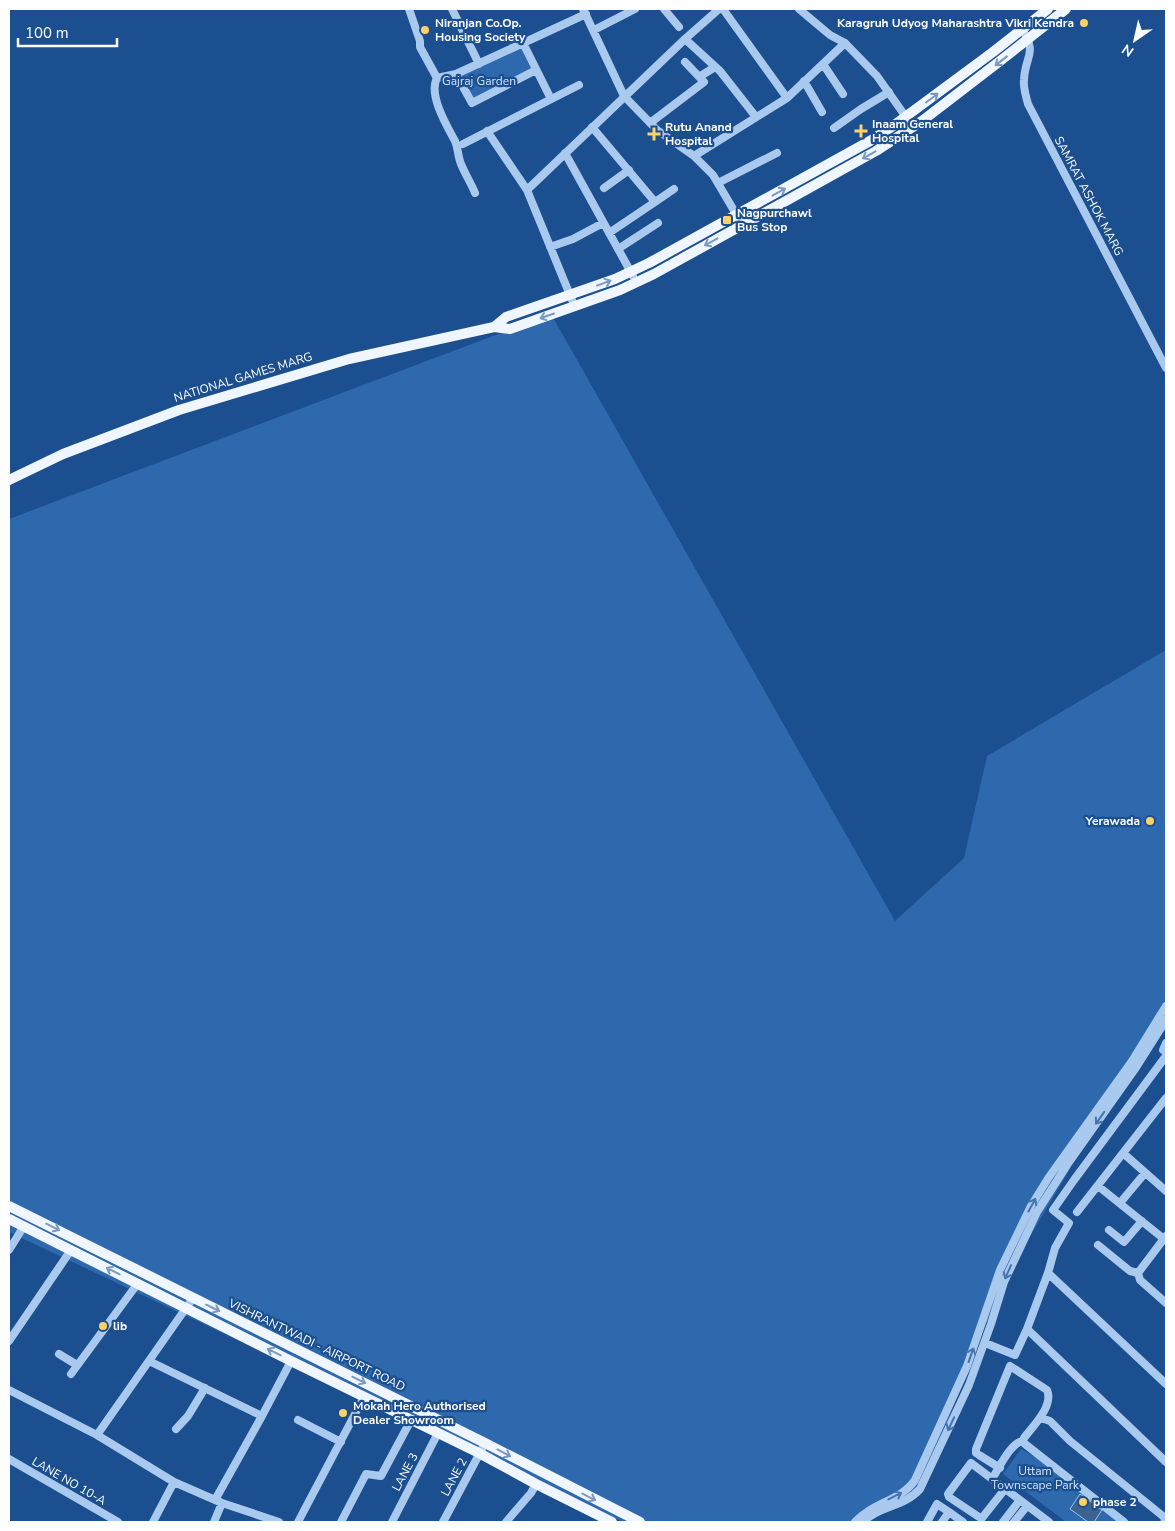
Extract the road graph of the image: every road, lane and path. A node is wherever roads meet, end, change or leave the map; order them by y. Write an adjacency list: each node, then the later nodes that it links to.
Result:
1 (409, 9): 25 (street)
2 (452, 9): 19 (street)
3 (635, 9): 13 (street)
4 (664, 9): 11 (street)
5 (719, 9): 14 (street)
6 (723, 9): 31 (street)
7 (798, 9): 17 (street)
8 (1048, 9): 12 (main road, NATIONAL GAMES MARG)
9 (1066, 9): 15 (main road, NATIONAL GAMES MARG)
10 (585, 11): 13 (street); 16 (street)
11 (679, 28)
12 (1022, 29): 15 (street); 35 (main road, NATIONAL GAMES MARG, one-way to 12)
13 (594, 30): 30 (street)
14 (685, 39): 21 (street); 30 (street)
15 (1028, 40): 38 (main road, NATIONAL GAMES MARG, one-way to 38); 64 (street, SAMRAT ASHOK MARG)
16 (523, 43): 19 (street); 22 (street)
17 (845, 43): 20 (street); 28 (street)
18 (685, 62): 24 (street)
19 (479, 64): 23 (street)
20 (823, 64): 26 (street); 29 (street)
21 (715, 67): 24 (street); 34 (street)
22 (536, 70): 23 (street); 32 (street)
23 (456, 74): 25 (street)
24 (699, 77): 36 (street)
25 (437, 78): 50 (street)
26 (804, 81): 31 (street); 33 (street)
27 (578, 85): 32 (street)
28 (889, 92): 35 (street); 39 (street)
29 (843, 94)
30 (624, 96): 36 (street); 37 (street)
31 (787, 98): 34 (street)
32 (551, 99): 40 (street)
33 (822, 112)
34 (756, 117): 44 (street)
35 (907, 117): 38 (street); 52 (main road, NATIONAL GAMES MARG, one-way to 35)
36 (650, 123): 44 (street)
37 (592, 127): 43 (street); 45 (street)
38 (914, 127): 55 (main road, NATIONAL GAMES MARG, one-way to 55)
39 (834, 128)
40 (488, 132): 41 (street); 49 (street)
41 (463, 144)
42 (777, 152): 46 (street)
43 (565, 153): 49 (street); 53 (street)
44 (694, 156): 46 (street)
45 (629, 170): 47 (street); 51 (street)
46 (718, 183): 52 (street)
47 (604, 188)
48 (674, 189): 51 (street)
49 (526, 190): 57 (street)
50 (475, 193)
51 (655, 202): 56 (street)
52 (737, 215): 55 (street); 59 (main road, NATIONAL GAMES MARG)
53 (603, 223): 56 (street); 57 (street)
54 (658, 223): 58 (street)
55 (743, 225): 60 (main road, NATIONAL GAMES MARG, one-way to 60)
56 (609, 234): 58 (street)
57 (550, 247): 61 (street)
58 (618, 249): 59 (street)
59 (631, 272): 60 (street); 61 (main road, NATIONAL GAMES MARG, one-way to 59)
60 (636, 283): 62 (main road, NATIONAL GAMES MARG)
61 (570, 295): 62 (street); 63 (main road, NATIONAL GAMES MARG)
62 (575, 306): 63 (main road, NATIONAL GAMES MARG, one-way to 63)
63 (494, 327): 65 (main road, NATIONAL GAMES MARG)
64 (1166, 368)
65 (9, 480)
66 (1166, 1006): 137 (street, one-way to 66)
67 (1166, 1020): 94 (street, one-way to 94)
68 (1166, 1043): 69 (street)
69 (1166, 1054): 86 (street)
70 (1166, 1098): 71 (street)
71 (1123, 1153): 72 (street); 73 (street)
72 (1145, 1173): 74 (street); 75 (street)
73 (1098, 1186): 75 (street); 77 (street)
74 (1166, 1191)
75 (1120, 1203): 79 (street)
76 (9, 1206): 89 (main road, VISHRANTWADI - AIRPORT ROAD, one-way to 89)
77 (1078, 1212)
78 (9, 1219): 80 (main road, VISHRANTWADI - AIRPORT ROAD)
79 (1142, 1221): 81 (street); 82 (street)
80 (24, 1226): 84 (street); 85 (main road, VISHRANTWADI - AIRPORT ROAD)
81 (1109, 1230)
82 (1165, 1237): 87 (street)
83 (1098, 1245): 87 (street)
84 (9, 1250)
85 (71, 1250): 88 (main road, VISHRANTWADI - AIRPORT ROAD, one-way to 85); 93 (street)
86 (1048, 1273): 92 (street); 100 (street)
87 (1138, 1273): 90 (street)
88 (138, 1283): 91 (main road, VISHRANTWADI - AIRPORT ROAD); 98 (street)
89 (193, 1298): 91 (street); 113 (main road, VISHRANTWADI - AIRPORT ROAD, one-way to 113)
90 (1166, 1303)
91 (186, 1308): 96 (street); 97 (main road, VISHRANTWADI - AIRPORT ROAD, one-way to 91)
92 (1027, 1329): 94 (street); 116 (street)
93 (9, 1341)
94 (985, 1343): 138 (street, one-way to 138)
95 (59, 1354): 98 (street)
96 (149, 1361): 101 (street); 110 (street)
97 (291, 1361): 103 (main road, VISHRANTWADI - AIRPORT ROAD); 104 (street)
98 (77, 1364): 99 (street)
99 (71, 1374)
100 (1166, 1384)
101 (205, 1388): 104 (street); 108 (street)
102 (9, 1390): 110 (street)
103 (364, 1397): 107 (main road, VISHRANTWADI - AIRPORT ROAD); 112 (street)
104 (262, 1416): 122 (street)
105 (1041, 1418): 111 (street); 117 (street); 146 (street)
106 (298, 1420): 112 (street)
107 (411, 1420): 109 (main road, VISHRANTWADI - AIRPORT ROAD); 131 (street)
108 (176, 1429)
109 (438, 1433): 114 (main road, VISHRANTWADI - AIRPORT ROAD); 132 (street, LANE 3)
110 (97, 1435): 119 (street)
111 (1023, 1441): 117 (street); 145 (street)
112 (341, 1442): 130 (street)
113 (485, 1443): 114 (street, LANE 2); 136 (main road, VISHRANTWADI - AIRPORT ROAD, one-way to 136)
114 (480, 1453): 120 (main road, VISHRANTWADI - AIRPORT ROAD); 133 (street, LANE 2)
115 (9, 1459): 126 (street, LANE NO 10-A)
116 (1166, 1462)
117 (1000, 1468): 118 (street)
118 (992, 1479): 121 (street); 121 (street)
119 (174, 1482): 122 (street); 127 (street)
120 (536, 1484): 134 (street); 135 (main road, VISHRANTWADI - AIRPORT ROAD)
121 (1005, 1489): 123 (street)
122 (218, 1502): 128 (street); 129 (street)
123 (1023, 1503): 125 (street); 142 (street); 143 (street)
124 (949, 1512): 139 (street); 140 (street); 141 (street)
125 (1040, 1520): 144 (street)
126 (118, 1522)
127 (153, 1522)
128 (214, 1522)
129 (278, 1522)
130 (298, 1522)
131 (341, 1522)
132 (392, 1522)
133 (443, 1522)
134 (506, 1522)
135 (612, 1522)
136 (640, 1522)
137 (855, 1522)
138 (863, 1522)
139 (927, 1522)
140 (942, 1522)
141 (963, 1522)
142 (1003, 1522)
143 (1014, 1522)
144 (1049, 1522)
145 (1124, 1522)
146 (1165, 1522)

